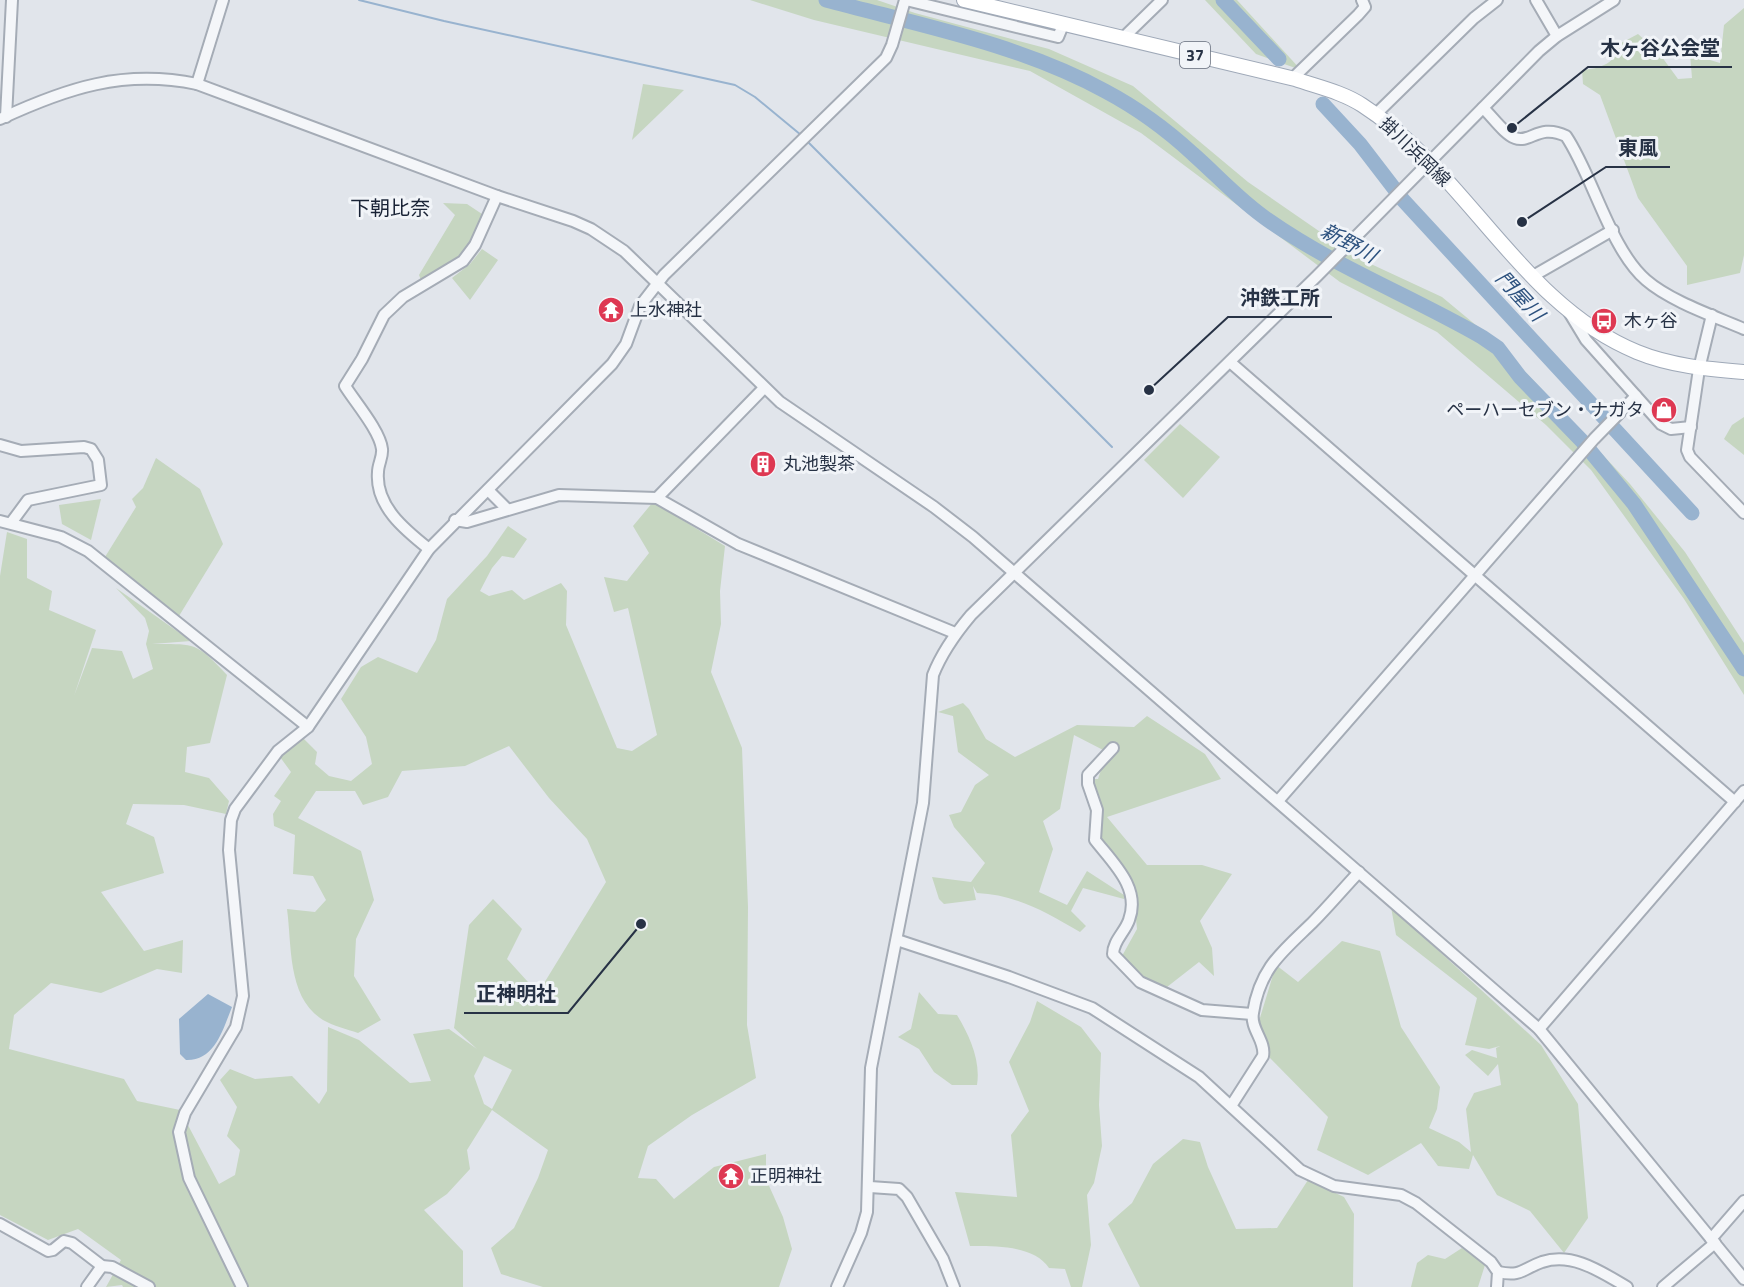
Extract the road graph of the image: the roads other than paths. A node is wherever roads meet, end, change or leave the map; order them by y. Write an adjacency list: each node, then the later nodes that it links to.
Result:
1 (12, 0): 10 (street)
2 (223, 0): 15 (street)
3 (1162, 0): 13 (street)
4 (1362, 0): 14 (street)
5 (1497, 0): 17 (street)
6 (1536, 0): 12 (street)
7 (1614, 0): 12 (street)
8 (972, 1): 11 (main road, 掛川浜岡線 / 37)
9 (904, 2): 11 (street); 23 (street)
10 (5, 20): 18 (street)
11 (1064, 25): 13 (main road, 掛川浜岡線 / 37)
12 (1557, 36): 16 (street)
13 (1124, 37): 14 (main road, 掛川浜岡線 / 37)
14 (1292, 79): 17 (main road, 掛川浜岡線 / 37)
15 (197, 84): 18 (street); 20 (street)
16 (1483, 108): 19 (street); 21 (street)
17 (1375, 115): 19 (main road, 掛川浜岡線 / 37)
18 (3, 118)
19 (1429, 163): 22 (main road, 掛川浜岡線 / 37); 27 (street)
20 (497, 196): 23 (street); 40 (street)
21 (1613, 230): 22 (street); 25 (street)
22 (1533, 276): 24 (main road, 掛川浜岡線 / 37)
23 (657, 284): 30 (street); 34 (street)
24 (1568, 311): 28 (main road, 掛川浜岡線 / 37); 31 (street)
25 (1712, 315): 26 (street); 28 (street)
26 (1744, 329)
27 (1230, 362): 41 (street); 42 (street)
28 (1699, 369): 29 (main road, 掛川浜岡線 / 37); 32 (street)
29 (1744, 372)
30 (764, 388): 35 (street); 41 (street)
31 (1636, 396): 32 (street); 42 (street)
32 (1691, 427): 37 (street)
33 (0, 445): 39 (street)
34 (488, 490): 36 (street); 38 (street)
35 (657, 498): 36 (street); 43 (street)
36 (507, 509): 38 (street)
37 (1744, 513)
38 (455, 520): 40 (street)
39 (5, 522): 44 (street)
40 (429, 549): 44 (street)
41 (1015, 572): 43 (street); 47 (street)
42 (1475, 577): 47 (street); 48 (street)
43 (955, 633): 50 (street)
44 (308, 727): 63 (street)
45 (1113, 748): 51 (street)
46 (1744, 791): 48 (street)
47 (1278, 801): 49 (street)
48 (1735, 802): 52 (street)
49 (1359, 872): 51 (street); 52 (street)
50 (897, 940): 53 (street); 54 (street)
51 (1252, 1014): 53 (street)
52 (1539, 1029): 57 (street)
53 (1231, 1106): 59 (street)
54 (870, 1187): 64 (street); 65 (street)
55 (1744, 1202): 57 (street)
56 (0, 1224): 58 (street)
57 (1713, 1241): 60 (street); 68 (street)
58 (102, 1266): 61 (street); 62 (street)
59 (1498, 1272): 66 (street); 67 (street)
60 (1744, 1279)
61 (87, 1287)
62 (149, 1287)
63 (242, 1287)
64 (837, 1287)
65 (954, 1287)
66 (1497, 1287)
67 (1626, 1287)
68 (1663, 1287)

